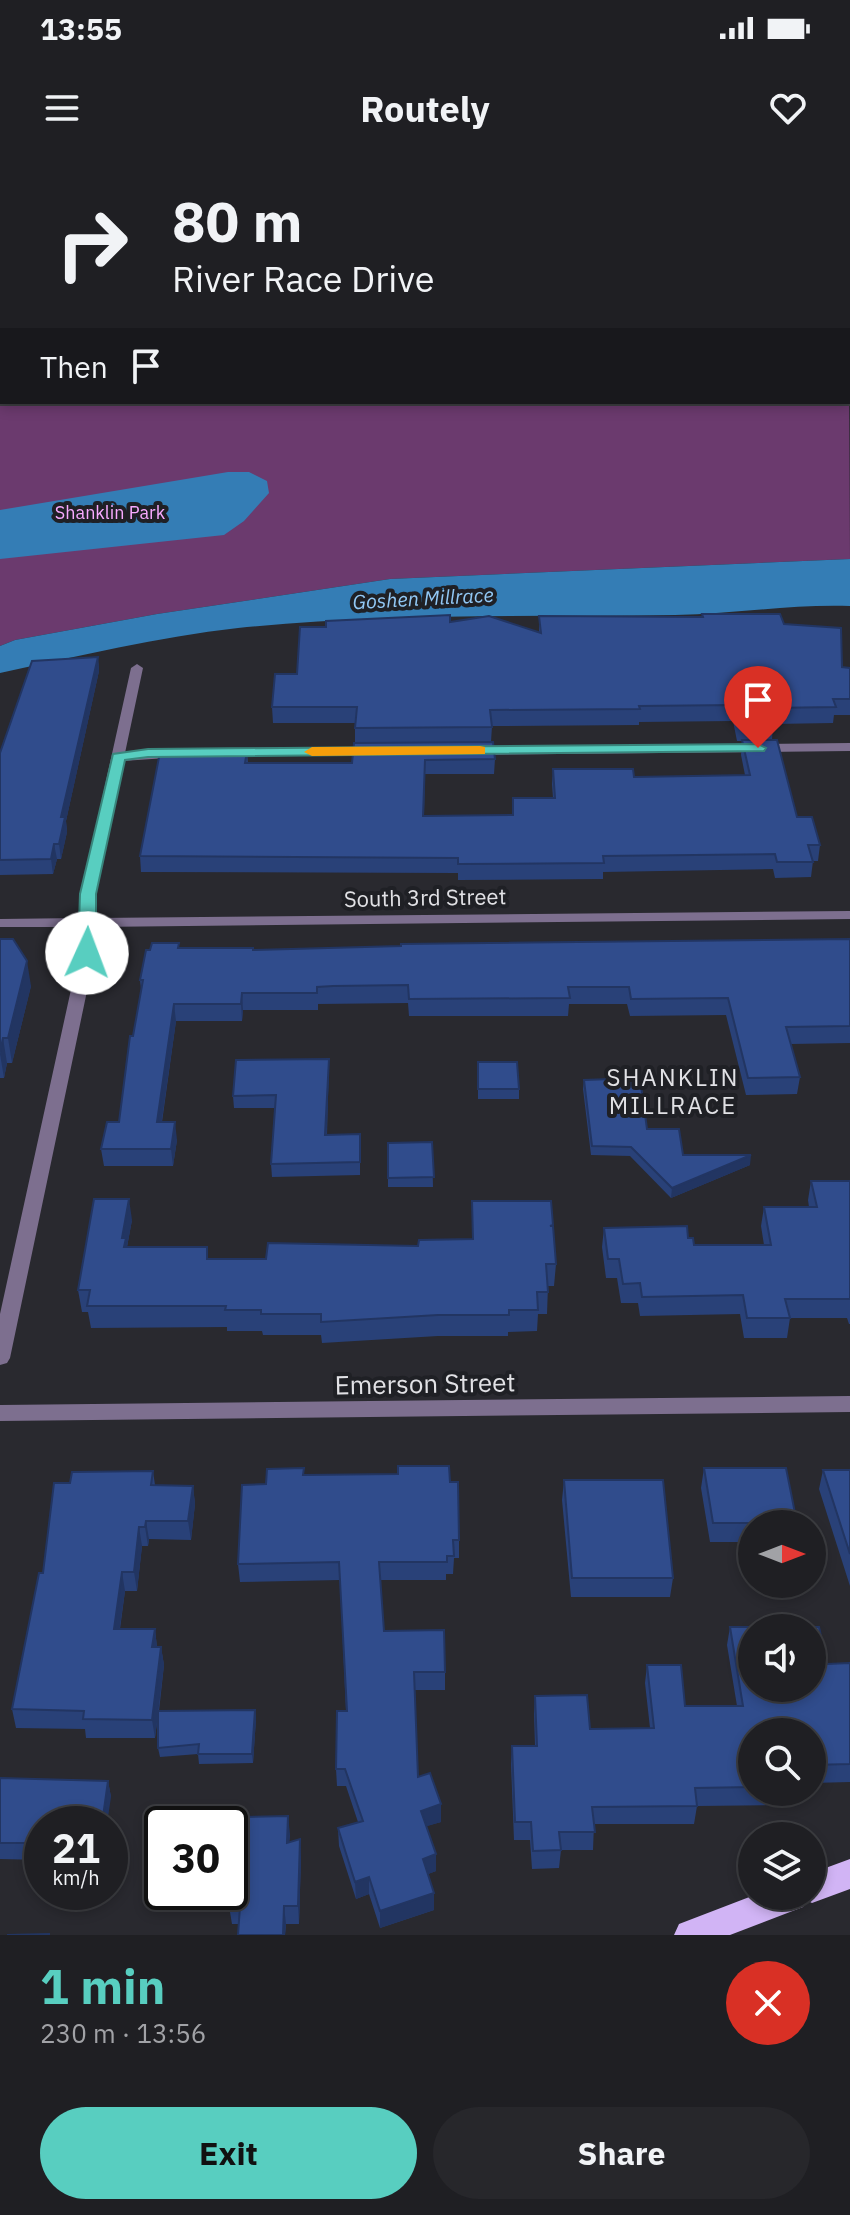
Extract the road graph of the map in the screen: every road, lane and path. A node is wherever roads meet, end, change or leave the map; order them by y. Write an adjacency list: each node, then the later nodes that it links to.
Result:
1 (137, 668): 7 (street)
2 (850, 747): 4 (street)
3 (391, 751): 6 (street)
4 (454, 751)
5 (190, 753): 7 (street)
6 (220, 753)
7 (119, 757): 9 (street)
8 (850, 915): 9 (street, South 3rd Street)
9 (88, 922): 10 (street, South 3rd Street); 11 (street)
10 (0, 923)
11 (0, 1358)
12 (850, 1404): 13 (street, Emerson Street)
13 (0, 1413)
14 (850, 1874): 15 (main road)
15 (826, 1883)
16 (755, 1910): 17 (main road)
17 (690, 1935)

